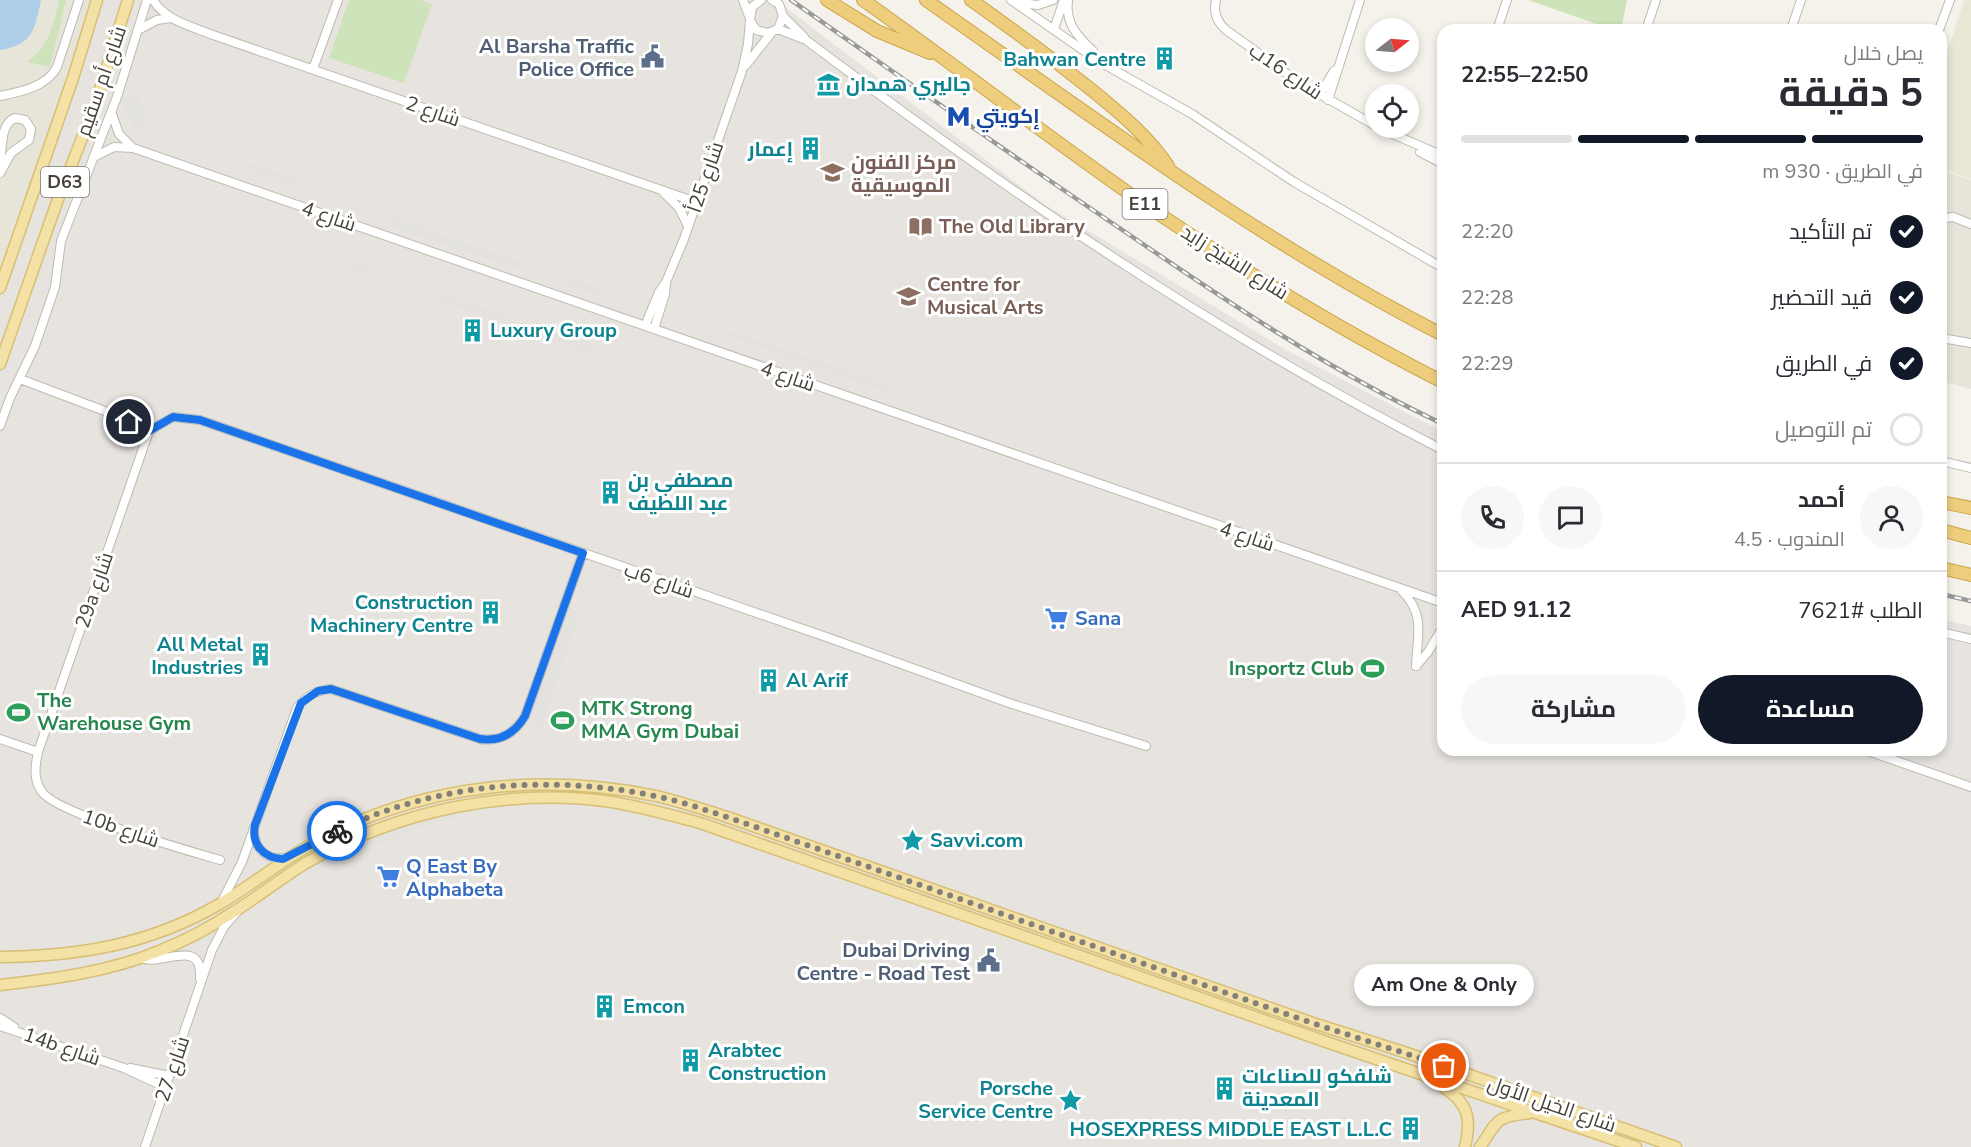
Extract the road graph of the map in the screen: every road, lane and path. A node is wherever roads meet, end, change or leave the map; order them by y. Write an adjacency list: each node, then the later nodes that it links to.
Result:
1 (79, 0): 41 (street)
2 (97, 0): 61 (main road, شارع أم سقيم / D63)
3 (128, 0): 67 (main road, شارع أم سقيم / D63)
4 (147, 0): 32 (street)
5 (153, 0): 25 (street, شارع 2)
6 (338, 0): 38 (street)
7 (743, 0): 26 (street)
8 (761, 0): 26 (street)
9 (771, 0): 24 (street)
10 (827, 0): 35 (highway)
11 (863, 0): 35 (highway, شارع الشيخ زايد / E11)
12 (926, 0): 53 (highway, شارع الشيخ زايد / E11)
13 (971, 0): 53 (highway)
14 (1011, 0): 15 (street); 31 (street)
15 (1053, 0)
16 (1064, 0): 31 (street)
17 (1068, 0): 37 (street)
18 (1216, 0): 40 (street, شارع 16ب)
19 (1360, 0): 36 (street)
20 (1507, 0): 27 (street)
21 (1656, 0): 28 (street)
22 (1801, 0): 29 (street)
23 (1950, 0): 30 (street)
24 (783, 16): 33 (street); 34 (street)
25 (171, 18): 32 (street); 38 (street, شارع 2)
26 (750, 19): 33 (street); 39 (street)
27 (1499, 24)
28 (1649, 24)
29 (1793, 24)
30 (1942, 24)
31 (1054, 29): 37 (street)
32 (138, 31): 43 (street)
33 (775, 31): 34 (street); 39 (street)
34 (806, 40): 72 (street)
35 (942, 57): 69 (highway, شارع الشيخ زايد / E11)
36 (1339, 63): 40 (street); 42 (street)
37 (1111, 68): 59 (street)
38 (313, 69): 54 (street, شارع 2)
39 (742, 70): 55 (street, شارع 25أ)
40 (1320, 94): 42 (street, شارع 16ب)
41 (0, 96)
42 (1328, 100): 44 (street, شارع 16ب)
43 (112, 112): 47 (street); 49 (street)
44 (1365, 120)
45 (1400, 138): 48 (street, شارع 16ب); 51 (street, شارع 16ب)
46 (0, 141): 50 (street)
47 (133, 148): 49 (street, شارع 4); 62 (street, شارع 4)
48 (1437, 153)
49 (94, 156): 68 (street)
50 (1, 158): 52 (street)
51 (1437, 161)
52 (0, 173)
53 (1174, 174): 64 (highway, شارع الشيخ زايد / E11)
54 (659, 189): 55 (street, شارع 2); 58 (street)
55 (696, 202): 58 (street, شارع 25أ)
56 (1947, 218): 57 (street)
57 (1971, 224)
58 (688, 226): 60 (street, شارع 25أ)
59 (1437, 265)
60 (666, 282): 62 (street, شارع 25أ); 63 (street, شارع 25أ)
61 (0, 288)
62 (645, 326): 63 (street, شارع 4)
63 (654, 329): 82 (street, شارع 4)
64 (1437, 332)
65 (1947, 339): 66 (street)
66 (1971, 343)
67 (0, 364)
68 (20, 379): 70 (street); 71 (street)
69 (1437, 379)
70 (0, 426)
71 (149, 431): 79 (street, شارع 6ب); 89 (street, 29a شارع)
72 (1437, 447)
73 (1947, 462): 74 (street)
74 (1971, 468)
75 (1947, 503): 76 (highway)
76 (1971, 508)
77 (1947, 532): 78 (highway)
78 (1971, 538)
79 (583, 553): 88 (street, شارع 6ب); 93 (street)
80 (1947, 569): 81 (highway)
81 (1971, 575)
82 (1399, 589): 83 (street, شارع 4); 85 (street)
83 (1437, 601)
84 (1947, 633): 86 (street)
85 (1437, 636)
86 (1971, 639)
87 (0, 739): 89 (street)
88 (1146, 746)
89 (38, 752): 91 (street, 29a شارع)
90 (1881, 756): 92 (street)
91 (36, 777): 95 (street, 10b شارع)
92 (1971, 787)
93 (255, 825): 94 (street); 96 (street)
94 (289, 857): 96 (main road, شارع الخيل الأول); 116 (main road, شارع الخيل الأول)
95 (220, 860)
96 (220, 904): 100 (main road, شارع الخيل الأول)
97 (242, 906): 101 (main road, شارع الخيل الأول); 103 (street, شارع 27); 109 (main road, شارع الخيل الأول)
98 (0, 951): 100 (main road)
99 (0, 957): 100 (main road, شارع الخيل الأول)
100 (27, 957)
101 (141, 958): 102 (main road, شارع الخيل الأول); 103 (street, شارع 27)
102 (0, 985)
103 (199, 990): 108 (street, شارع 27)
104 (0, 1018): 106 (street)
105 (0, 1026): 106 (street, 14b شارع)
106 (31, 1035): 107 (street, 14b شارع)
107 (124, 1068): 108 (street, 14b شارع); 110 (street, 14b شارع)
108 (169, 1076): 110 (street, شارع 27)
109 (1426, 1077): 111 (main road, شارع الخيل الأول); 113 (main road)
110 (165, 1087): 112 (street, شارع 27)
111 (1533, 1113): 114 (main road); 115 (main road, شارع الخيل الأول)
112 (144, 1147)
113 (1465, 1147)
114 (1480, 1147)
115 (1636, 1147)
116 (1676, 1147)

